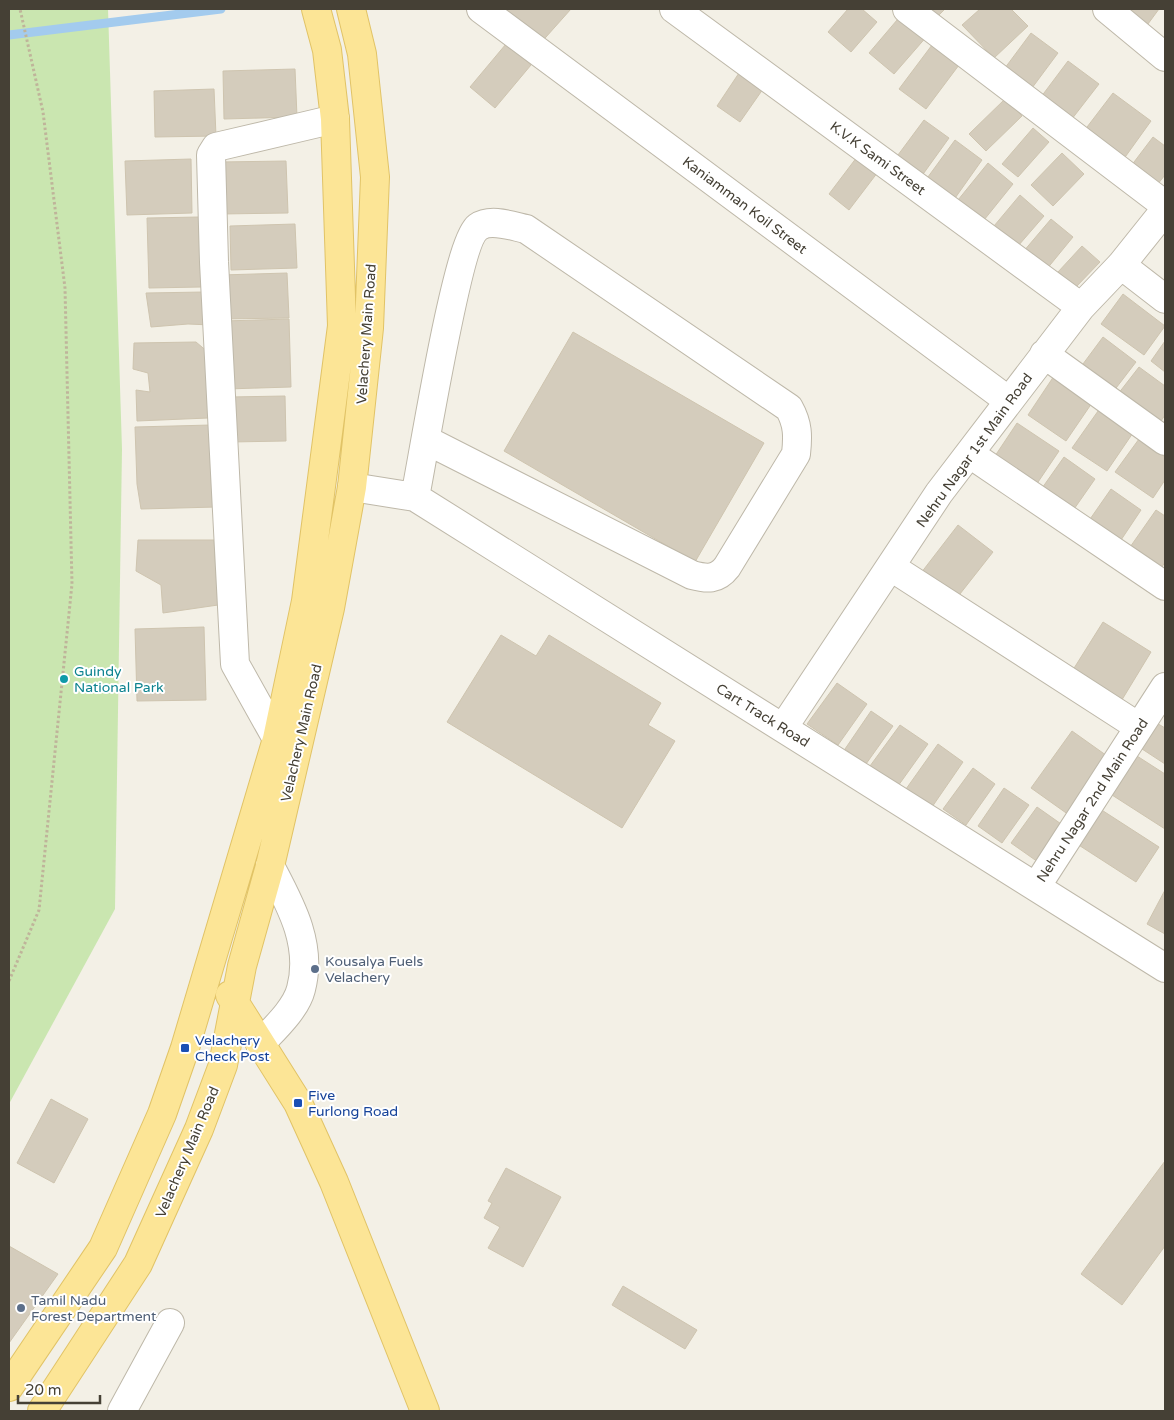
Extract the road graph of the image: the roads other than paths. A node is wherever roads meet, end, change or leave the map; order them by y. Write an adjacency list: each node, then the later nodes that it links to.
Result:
1 (316, 9): 8 (main road, Velachery Main Road)
2 (351, 9): 19 (main road, Velachery Main Road)
3 (482, 9): 15 (street, Kaniamman Koil Street)
4 (674, 9): 13 (street, K.V.K Sami Street)
5 (906, 9): 9 (street)
6 (1107, 9): 7 (street)
7 (1165, 58)
8 (334, 119): 26 (main road, Velachery Main Road); 26 (street)
9 (1165, 205)
10 (1165, 210): 11 (street, Nehru Nagar 1st Main Road)
11 (1121, 265): 12 (street); 13 (street, Nehru Nagar 1st Main Road)
12 (1165, 299)
13 (1081, 307): 14 (street, Nehru Nagar 1st Main Road)
14 (1044, 354): 15 (street, Nehru Nagar 1st Main Road); 17 (street)
15 (1009, 401): 18 (street, Nehru Nagar 1st Main Road)
16 (426, 440): 16 (street); 20 (street)
17 (1165, 441)
18 (970, 454): 21 (street, Nehru Nagar 1st Main Road); 22 (street)
19 (352, 488): 20 (street, Cart Track Road); 27 (main road, Velachery Main Road)
20 (415, 497): 25 (street, Cart Track Road)
21 (891, 567): 24 (street); 25 (street, Nehru Nagar 1st Main Road)
22 (1165, 586)
23 (1165, 687): 24 (street, Nehru Nagar 2nd Main Road)
24 (1139, 726): 28 (street, Nehru Nagar 2nd Main Road)
25 (783, 728): 28 (street, Cart Track Road)
26 (277, 740): 29 (main road, Velachery Main Road)
27 (270, 866): 31 (main road, Velachery Main Road); 32 (street)
28 (1036, 887): 30 (street, Cart Track Road)
29 (211, 962): 31 (main road); 34 (main road, Velachery Main Road)
30 (1165, 968)
31 (235, 1003): 32 (main road); 35 (main road, Velachery Main Road)
32 (260, 1044): 37 (main road)
33 (170, 1323): 36 (street)
34 (9, 1387)
35 (42, 1411)
36 (122, 1411)
37 (425, 1411)

